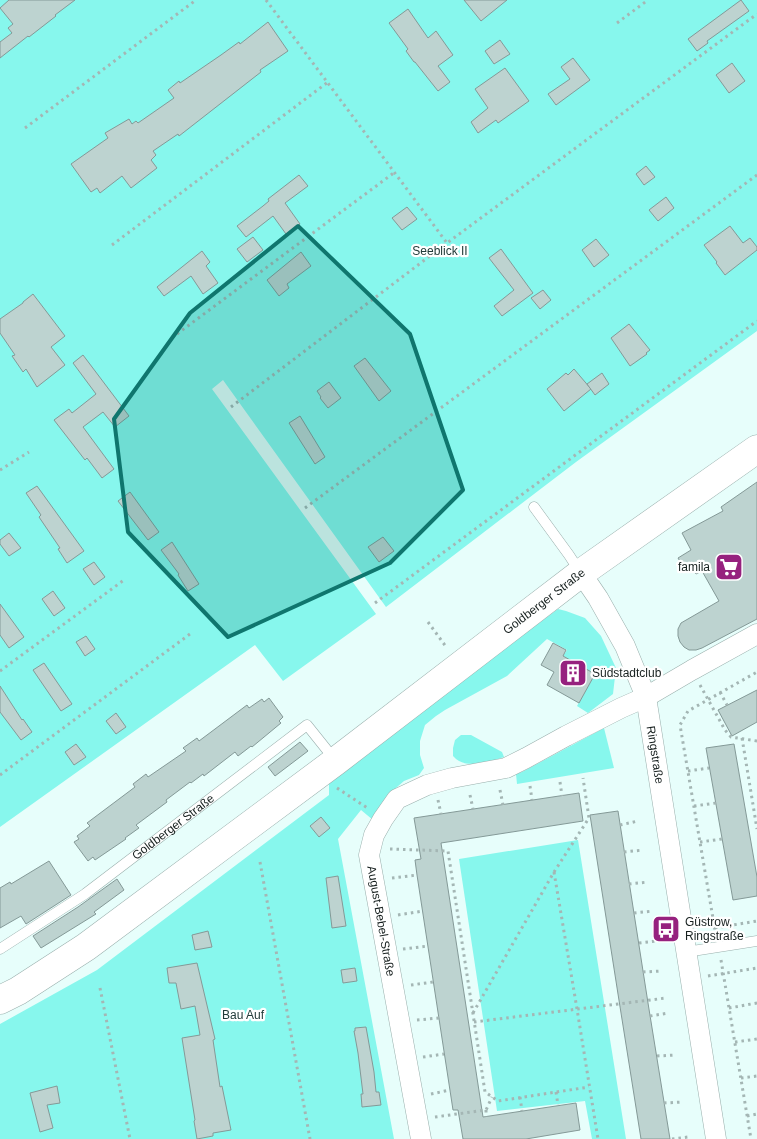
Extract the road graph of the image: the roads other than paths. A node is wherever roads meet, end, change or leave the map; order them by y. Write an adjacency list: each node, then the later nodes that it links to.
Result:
1 (757, 449): 3 (main road, Goldberger Straße)
2 (534, 507): 3 (lane)
3 (580, 572): 5 (street, Ringstraße); 6 (main road, Goldberger Straße)
4 (757, 634): 5 (street, August-Bebel-Straße)
5 (646, 697): 9 (street, Ringstraße); 11 (street, August-Bebel-Straße)
6 (326, 768): 8 (lane, Goldberger Straße); 10 (main road, Goldberger Straße)
7 (757, 941): 9 (lane)
8 (0, 949)
9 (686, 952): 12 (street, Ringstraße)
10 (0, 1000)
11 (420, 1139)
12 (716, 1139)

